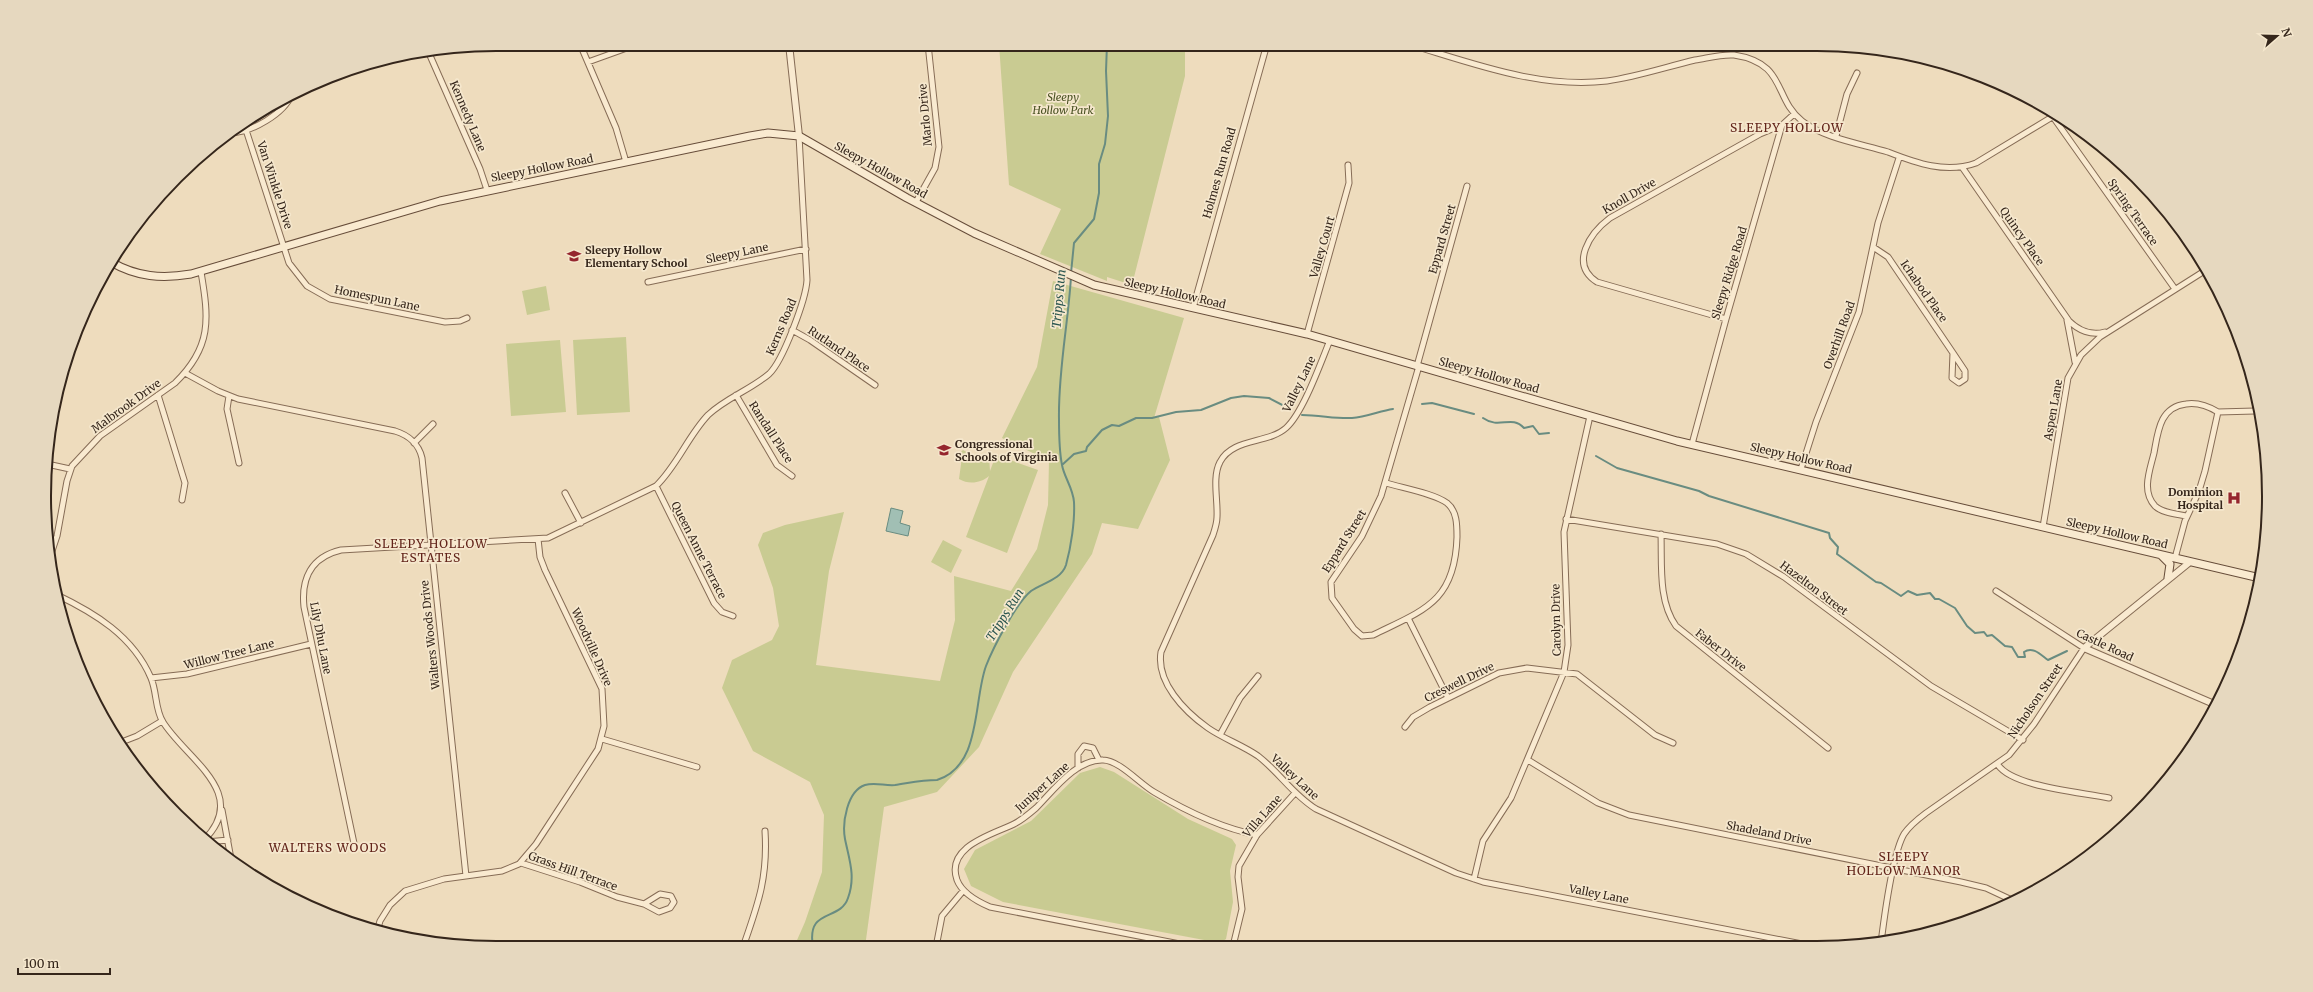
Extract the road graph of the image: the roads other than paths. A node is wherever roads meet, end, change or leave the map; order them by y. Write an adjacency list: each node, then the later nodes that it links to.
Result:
1 (583, 51): 8 (street)
2 (619, 51): 8 (street)
3 (790, 51): 17 (street, Kerns Road)
4 (929, 51): 25 (street, Marlo Drive)
5 (1265, 51): 34 (street, Holmes Run Road)
6 (1433, 51): 11 (street)
7 (430, 56): 24 (street, Kennedy Lane)
8 (588, 62): 20 (street)
9 (1857, 73): 18 (street)
10 (286, 104): 15 (street, Van Winkle Drive)
11 (1794, 114): 14 (street); 18 (street)
12 (2051, 118): 22 (street)
13 (2062, 124): 33 (street, Spring Terrace)
14 (1782, 125): 37 (street, Sleepy Ridge Road); 37 (street, Knoll Drive)
15 (246, 130): 16 (street, Van Winkle Drive); 26 (street, Van Winkle Drive)
16 (242, 131)
17 (799, 136): 20 (main road, Sleepy Hollow Road); 25 (main road, Sleepy Hollow Road); 28 (street, Kerns Road)
18 (1836, 136): 19 (street)
19 (1899, 158): 22 (street); 27 (street, Overhill Road)
20 (626, 162): 24 (main road, Sleepy Hollow Road)
21 (1348, 165): 40 (street, Valley Court)
22 (1962, 167): 35 (street, Quincy Place)
23 (1467, 186): 44 (street, Eppard Street)
24 (487, 190): 26 (main road, Sleepy Hollow Road)
25 (916, 202): 34 (main road, Sleepy Hollow Road)
26 (284, 246): 30 (main road, Sleepy Hollow Road); 36 (street, Homespun Lane)
27 (1873, 247): 42 (street, Ichabod Place); 59 (street, Overhill Road)
28 (806, 249): 32 (street, Sleepy Lane); 38 (street, Kerns Road)
29 (116, 264): 30 (main road, Sleepy Hollow Road)
30 (202, 272): 45 (street, Malbrook Drive)
31 (2201, 273): 33 (street, Aspen Lane)
32 (648, 282)
33 (2175, 289): 39 (street, Aspen Lane)
34 (1193, 308): 40 (main road, Sleepy Hollow Road)
35 (2065, 316): 39 (street, Quincy Place); 43 (street, Quincy Place)
36 (467, 318)
37 (1726, 319): 55 (street, Sleepy Ridge Road)
38 (792, 330): 46 (street, Rutland Place); 48 (street, Kerns Road)
39 (2109, 331): 43 (street, Aspen Lane)
40 (1307, 334): 41 (main road, Sleepy Hollow Road)
41 (1330, 340): 44 (main road, Sleepy Hollow Road); 91 (street, Valley Lane)
42 (1953, 352): 42 (street, Ichabod Place)
43 (2075, 362): 68 (street, Aspen Lane)
44 (1418, 366): 52 (main road, Sleepy Hollow Road); 61 (street, Eppard Street)
45 (185, 373): 47 (street, Malbrook Drive); 49 (street)
46 (875, 385)
47 (158, 395): 58 (street, Malbrook Drive); 64 (street)
48 (736, 395): 60 (street, Randall Place); 62 (street, Kerns Road)
49 (228, 396): 54 (street); 56 (street)
50 (2253, 411): 51 (street)
51 (2218, 412): 65 (street); 65 (street)
52 (1590, 416): 55 (main road, Sleepy Hollow Road); 66 (street, Carolyn Drive)
53 (433, 424): 54 (street)
54 (414, 443): 71 (street, Walters Woods Drive)
55 (1692, 444): 59 (main road, Sleepy Hollow Road)
56 (240, 463)
57 (52, 465): 58 (street)
58 (70, 469): 72 (street, Malbrook Drive)
59 (1801, 470): 68 (main road, Sleepy Hollow Road)
60 (792, 476)
61 (1386, 483): 81 (street, Eppard Street); 81 (street, Eppard Street)
62 (656, 486): 67 (street, Kerns Road); 80 (street, Queen Anne Terrace)
63 (565, 492): 67 (street)
64 (182, 500)
65 (2186, 516): 74 (street)
66 (1566, 518): 69 (street, Hazelton Street); 84 (street, Carolyn Drive)
67 (581, 523): 70 (street, Kerns Road)
68 (2043, 527): 73 (main road, Sleepy Hollow Road)
69 (1661, 534): 93 (street, Hazelton Street); 96 (street, Faber Drive)
70 (538, 539): 71 (street, Lily Dhu Lane); 92 (street, Woodville Drive)
71 (431, 545): 82 (street, Lily Dhu Lane); 114 (street, Walters Woods Drive)
72 (54, 546)
73 (2161, 554): 74 (main road, Sleepy Hollow Road); 77 (main road)
74 (2175, 558): 75 (main road, Sleepy Hollow Road)
75 (2190, 562): 76 (main road, Sleepy Hollow Road); 77 (street, Nicholson Street)
76 (2254, 577)
77 (2168, 578): 83 (street, Nicholson Street)
78 (1996, 591): 83 (street, Castle Road)
79 (63, 598): 86 (street)
80 (733, 616)
81 (1408, 618): 87 (street)
82 (311, 644): 86 (street, Willow Tree Lane); 110 (street, Lily Dhu Lane)
83 (2084, 648): 88 (street, Castle Road); 93 (street, Nicholson Street)
84 (1564, 672): 87 (street, Creswell Drive); 95 (street, Creswell Drive); 98 (street, Carolyn Drive)
85 (1258, 676): 91 (street)
86 (151, 678): 89 (street)
87 (1448, 698): 90 (street, Creswell Drive)
88 (2211, 703)
89 (162, 721): 94 (street); 104 (street)
90 (1405, 727)
91 (1220, 735): 102 (street, Valley Lane)
92 (602, 740): 100 (street); 112 (street, Woodville Drive)
93 (2023, 740): 99 (street, Nicholson Street)
94 (125, 741)
95 (1673, 742)
96 (1828, 748)
97 (1099, 760): 101 (street, Juniper Lane); 101 (street); 107 (street)
98 (1528, 760): 113 (street, Shadeland Drive); 115 (street, Carolyn Drive)
99 (1998, 765): 103 (street); 113 (street, Nicholson Street)
100 (697, 767)
101 (1078, 768): 116 (street, Juniper Lane)
102 (1295, 793): 107 (street, Villa Lane); 115 (street, Valley Lane)
103 (2109, 798)
104 (222, 805): 106 (street); 108 (street)
105 (765, 831): 121 (street)
106 (208, 835)
107 (1257, 835): 124 (street, Villa Lane)
108 (228, 840): 109 (street); 111 (street)
109 (215, 841)
110 (355, 848)
111 (230, 852)
112 (520, 863): 114 (street, Grass Hill Terrace); 118 (street, Grass Hill Terrace)
113 (1894, 868): 117 (street, Shadeland Drive); 120 (street, Nicholson Street)
114 (466, 876): 119 (street, Grass Hill Terrace)
115 (1474, 879): 125 (street, Valley Lane)
116 (964, 891): 122 (street); 123 (street)
117 (2007, 898)
118 (644, 904): 118 (street, Grass Hill Terrace)
119 (379, 925)
120 (1882, 936)
121 (745, 941)
122 (937, 941)
123 (1164, 941)
124 (1234, 941)
125 (1787, 941)

